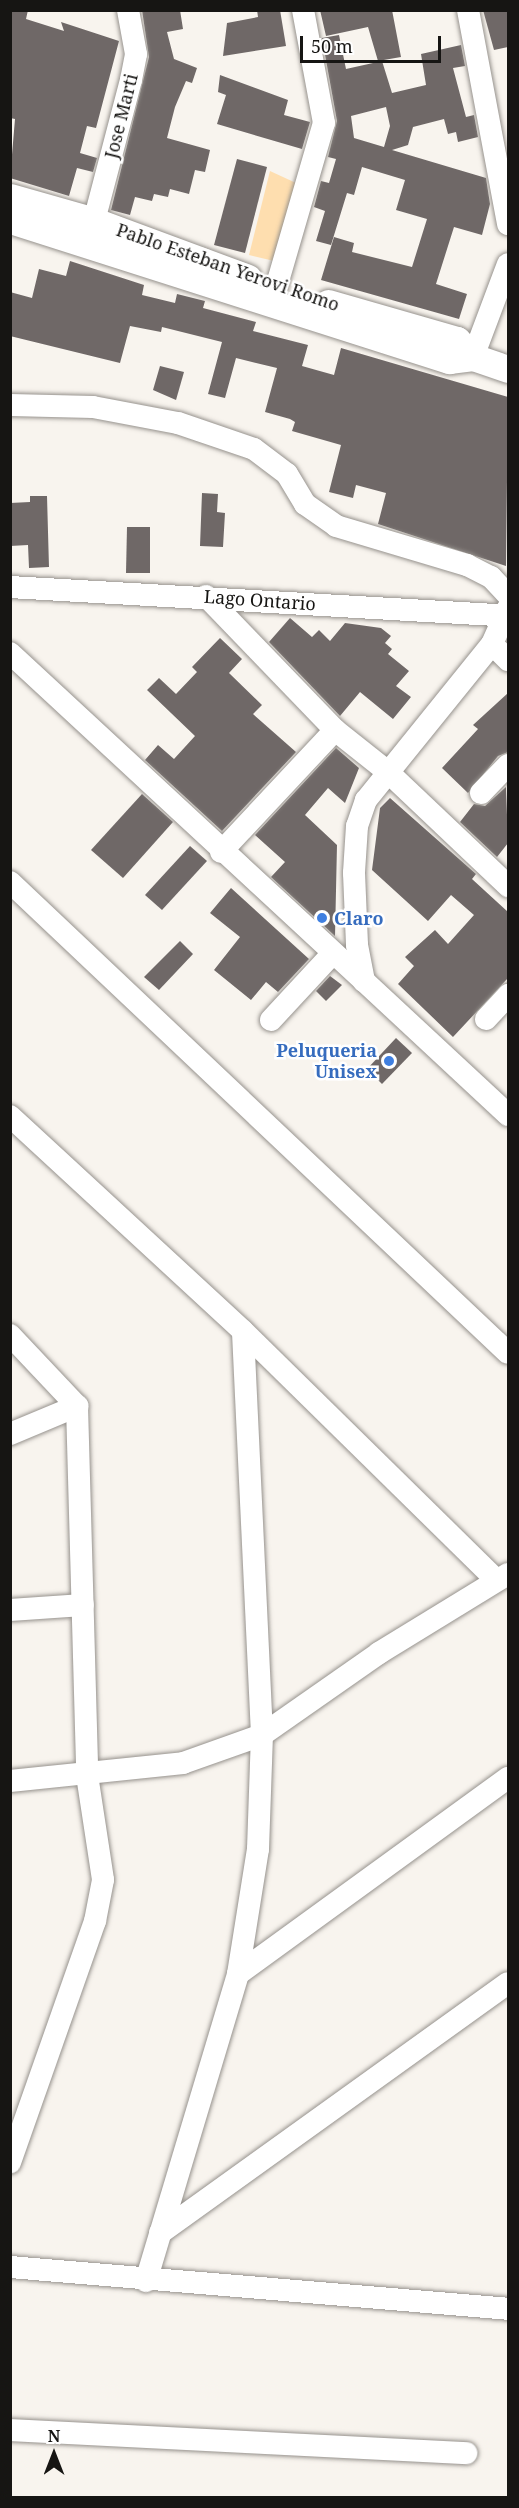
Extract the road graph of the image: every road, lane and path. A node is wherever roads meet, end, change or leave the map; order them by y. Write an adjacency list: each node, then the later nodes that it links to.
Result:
1 (128, 10): 6 (street, Jose Marti)
2 (303, 10): 9 (street)
3 (468, 10): 7 (street)
4 (10, 197): 6 (street, Pablo Esteban Yerovi Romo)
5 (10, 220): 10 (street, Pablo Esteban Yerovi Romo)
6 (94, 221): 9 (street, Pablo Esteban Yerovi Romo)
7 (508, 224)
8 (508, 264): 10 (street)
9 (276, 288): 10 (street, Pablo Esteban Yerovi Romo)
10 (473, 357): 11 (street, Pablo Esteban Yerovi Romo)
11 (508, 369)
12 (10, 405): 15 (street)
13 (10, 587): 14 (street, Lago Ontario)
14 (206, 596): 15 (street, Lago Ontario); 19 (street)
15 (508, 609): 16 (street)
16 (492, 644): 18 (street); 21 (street)
17 (10, 653): 23 (street)
18 (508, 660)
19 (335, 730): 21 (street); 23 (street)
20 (508, 765): 22 (street)
21 (388, 772): 25 (street); 27 (street)
22 (481, 793)
23 (221, 852): 26 (street)
24 (10, 882): 35 (street)
25 (508, 886)
26 (333, 953): 27 (street); 30 (street)
27 (364, 981): 31 (street)
28 (508, 995): 29 (street)
29 (486, 1019)
30 (271, 1020)
31 (508, 1114)
32 (10, 1116): 33 (street)
33 (243, 1331): 38 (street); 41 (street)
34 (10, 1335): 36 (street)
35 (508, 1353)
36 (77, 1406): 37 (street); 39 (street)
37 (10, 1434)
38 (502, 1577): 41 (street)
39 (83, 1605): 40 (street); 42 (street)
40 (10, 1610)
41 (262, 1735): 42 (street); 45 (street)
42 (87, 1775): 44 (street); 47 (street)
43 (508, 1778): 45 (street)
44 (10, 1781)
45 (238, 1974): 48 (street)
46 (508, 1983): 48 (street)
47 (10, 2162)
48 (160, 2233): 50 (street)
49 (10, 2267): 50 (street)
50 (146, 2281): 51 (street)
51 (508, 2309)
52 (10, 2430): 53 (street)
53 (466, 2453)

